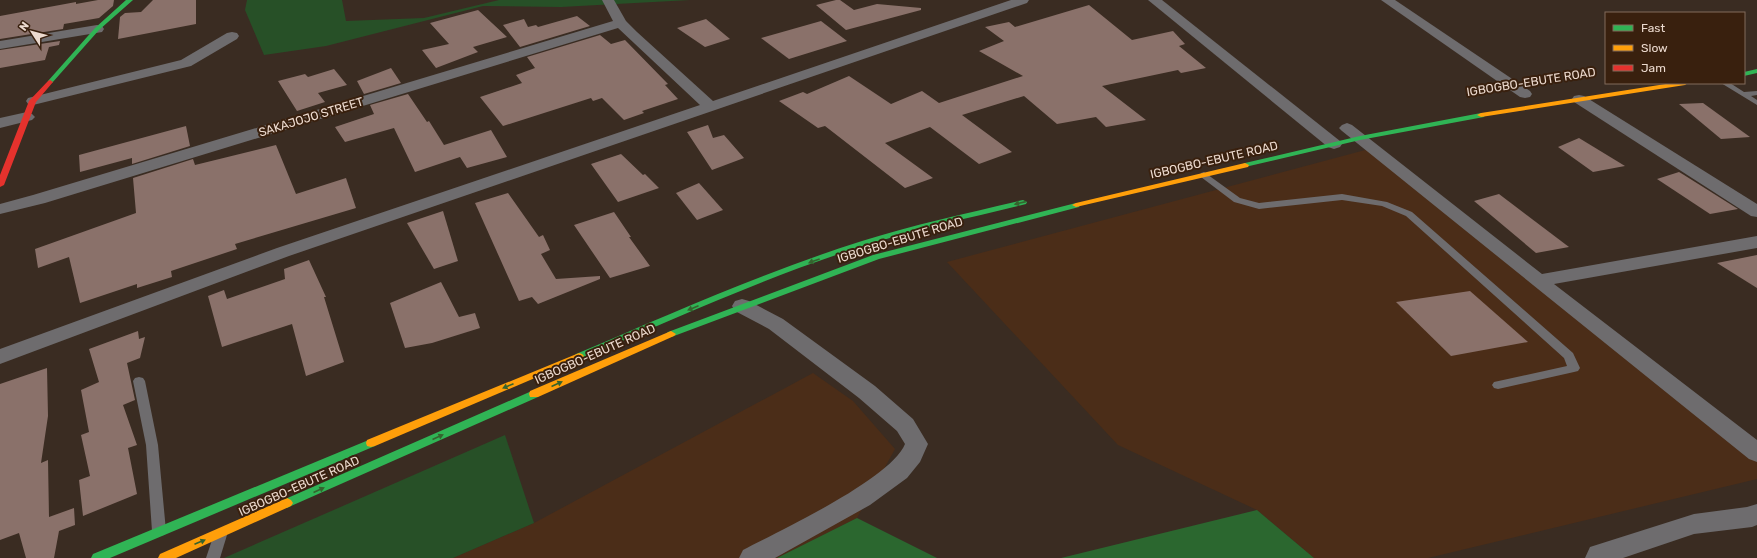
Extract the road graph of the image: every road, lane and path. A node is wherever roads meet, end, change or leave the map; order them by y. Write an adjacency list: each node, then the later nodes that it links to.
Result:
1 (130, 0): 7 (main road)
2 (608, 0): 6 (street)
3 (1023, 0): 21 (street)
4 (1154, 0): 25 (street)
5 (1387, 0): 14 (street)
6 (621, 23): 21 (street); 30 (street, SAKAJOJO STREET)
7 (97, 28): 9 (street); 19 (main road)
8 (232, 36): 19 (street)
9 (0, 45)
10 (1757, 71): 11 (main road)
11 (1745, 74)
12 (1678, 84): 18 (main road, IGBOGBO-EBUTE ROAD)
13 (1727, 84): 16 (lane)
14 (1529, 93): 17 (main road, IGBOGBO-EBUTE ROAD)
15 (1757, 93): 16 (lane)
16 (1743, 94): 20 (lane)
17 (1511, 97)
18 (1579, 99): 24 (main road, IGBOGBO-EBUTE ROAD); 31 (street)
19 (33, 101): 22 (main road)
20 (1757, 103)
21 (710, 106): 35 (street)
22 (27, 117): 23 (street); 28 (main road)
23 (0, 123)
24 (1357, 130): 25 (main road, IGBOGBO-EBUTE ROAD); 26 (main road, IGBOGBO-EBUTE ROAD); 33 (street)
25 (1314, 135): 26 (street)
26 (1334, 144): 27 (main road, IGBOGBO-EBUTE ROAD)
27 (1204, 175): 34 (main road, IGBOGBO-EBUTE ROAD); 37 (lane)
28 (0, 185)
29 (1034, 200): 40 (main road, IGBOGBO-EBUTE ROAD, one-way to 40)
30 (0, 209)
31 (1757, 212)
32 (1757, 242): 33 (street)
33 (1538, 281): 38 (street)
34 (742, 306): 41 (main road, IGBOGBO-EBUTE ROAD, one-way to 34); 45 (street)
35 (0, 357)
36 (139, 381): 40 (lane)
37 (1498, 385)
38 (1757, 453)
39 (1757, 514): 46 (street)
40 (159, 531): 42 (main road, IGBOGBO-EBUTE ROAD)
41 (221, 533): 43 (main road, IGBOGBO-EBUTE ROAD, one-way to 41); 44 (lane)
42 (97, 558)
43 (164, 558)
44 (212, 558)
45 (752, 558)
46 (1598, 558)

